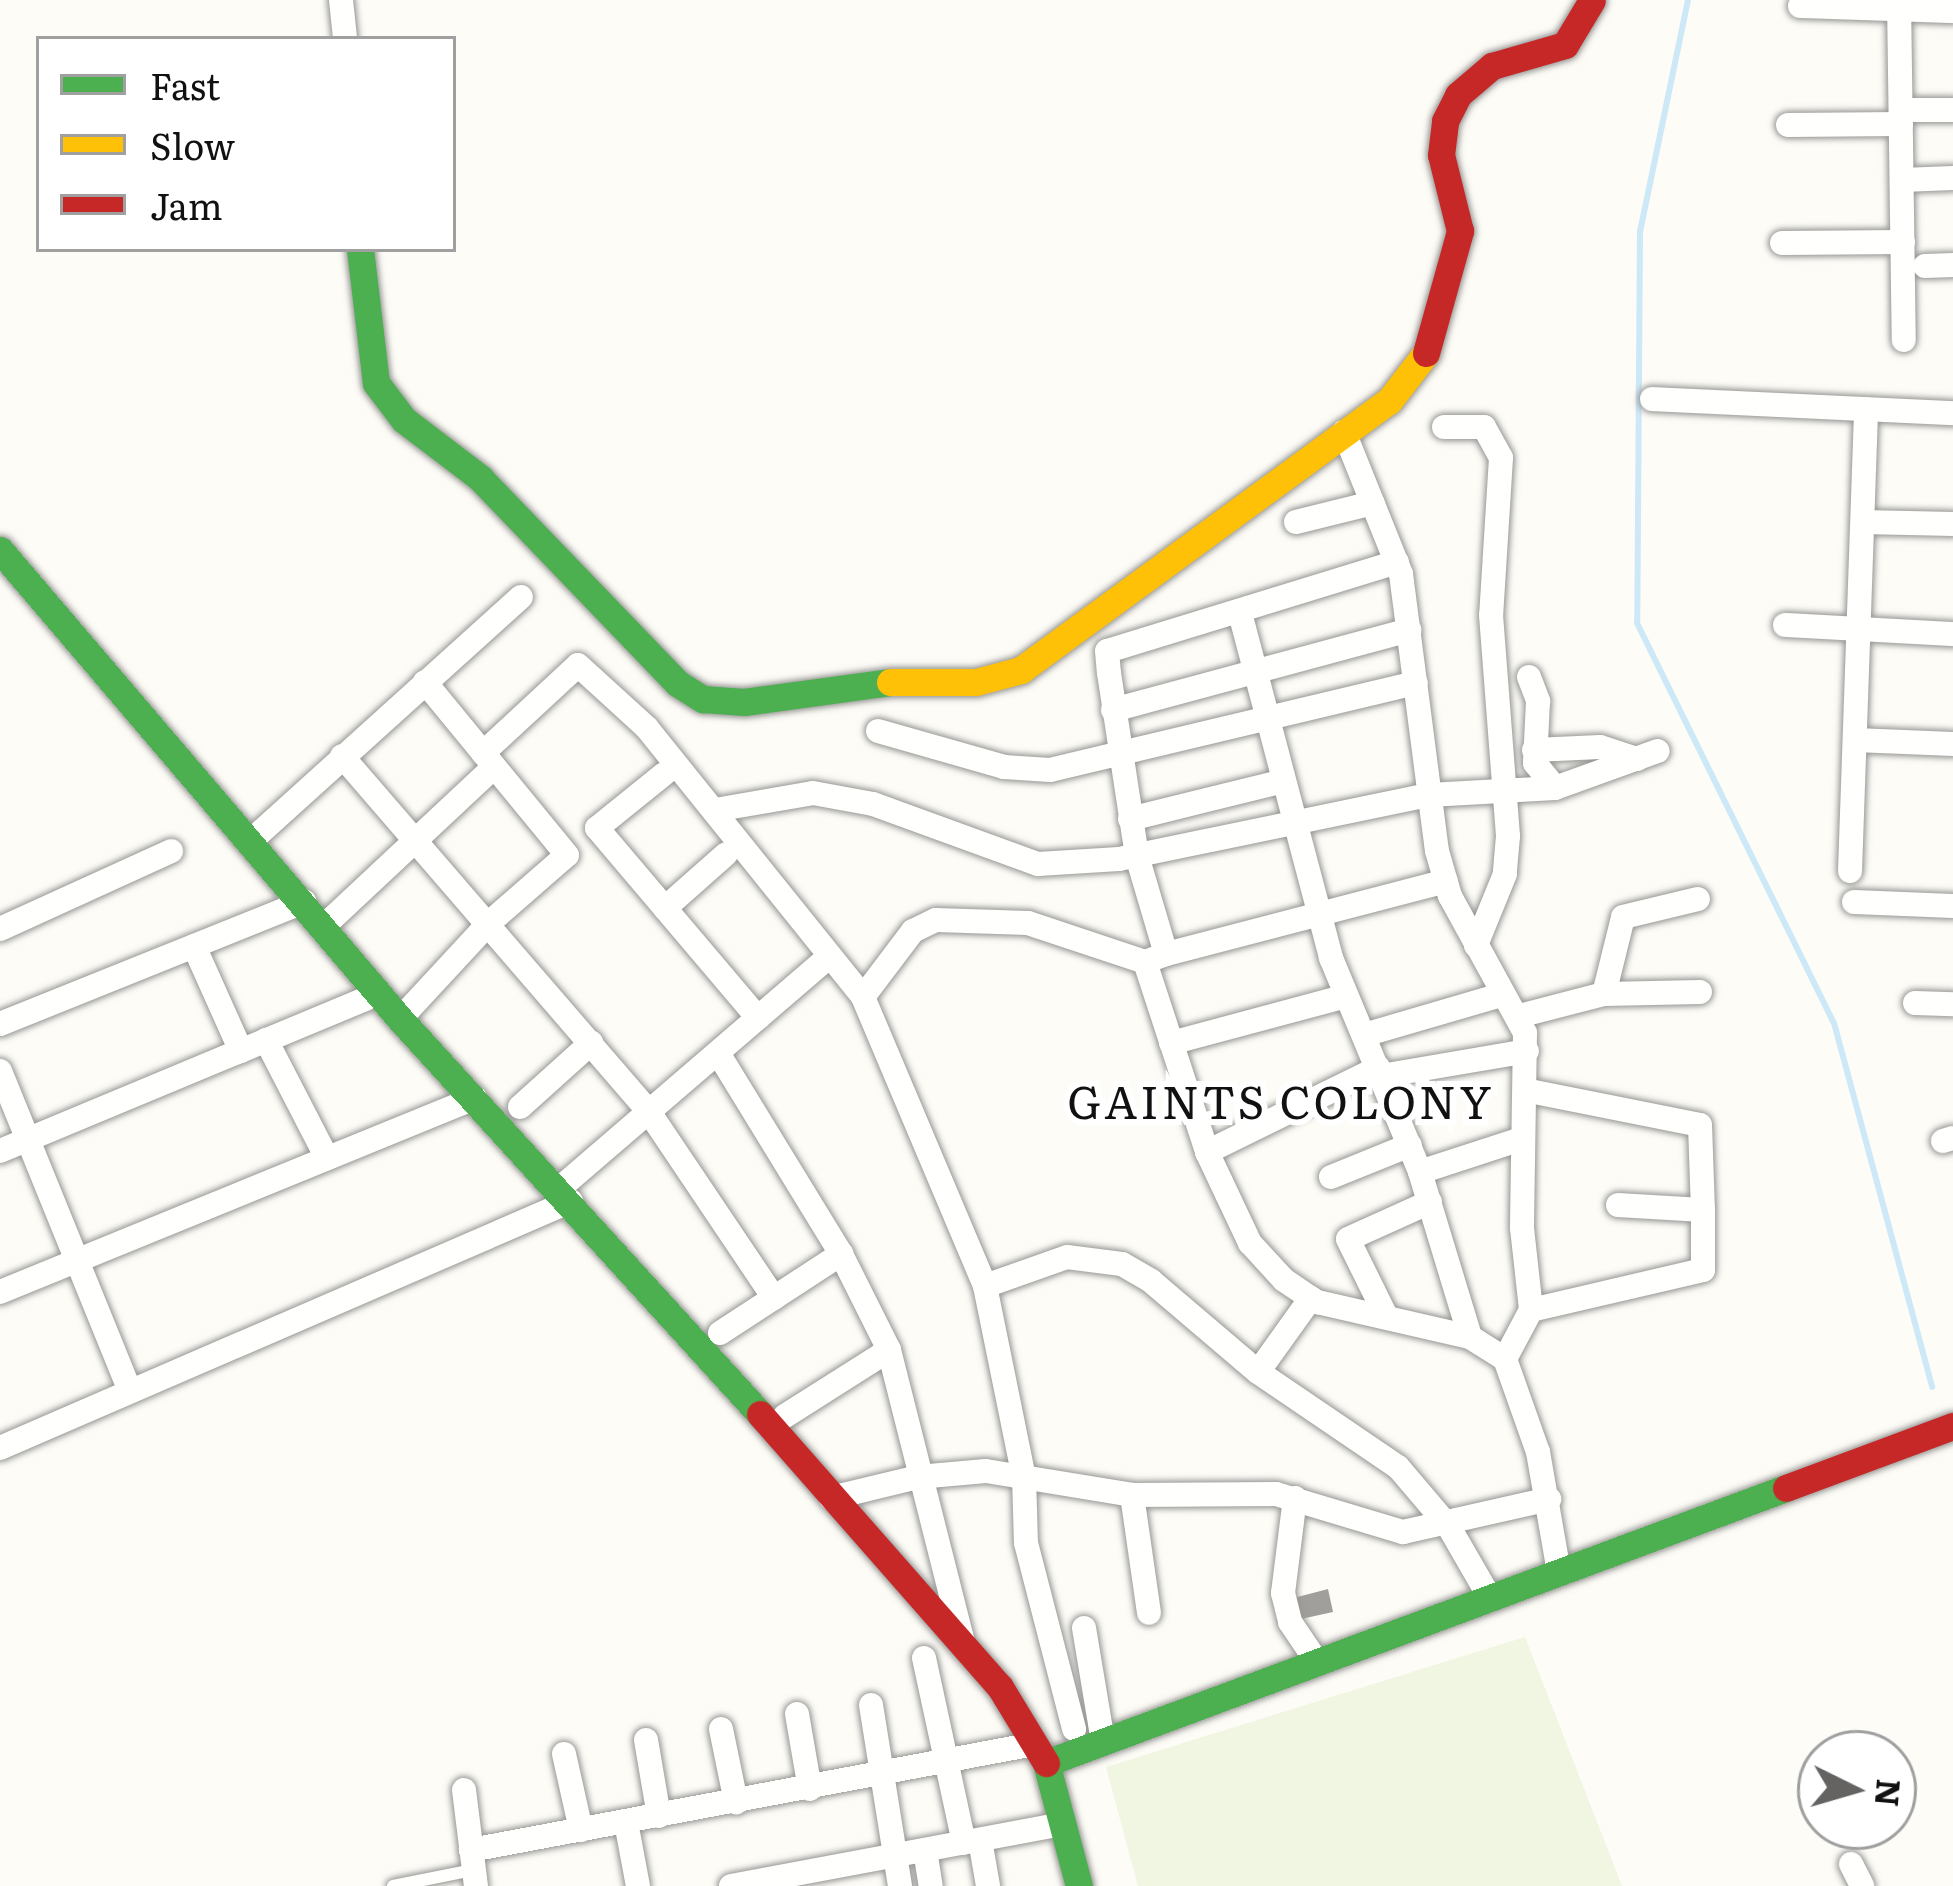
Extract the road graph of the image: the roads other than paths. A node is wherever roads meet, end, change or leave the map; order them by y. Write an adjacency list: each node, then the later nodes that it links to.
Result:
1 (341, 0): 6 (street)
2 (1592, 0): 22 (street)
3 (1899, 5): 4 (street); 5 (street); 8 (street)
4 (1800, 6)
5 (1953, 10)
6 (345, 36)
7 (1953, 110): 8 (street)
8 (1901, 117): 9 (street); 11 (street)
9 (1788, 125)
10 (1953, 178): 11 (street)
11 (1902, 180): 12 (street)
12 (1903, 242): 13 (street); 17 (street)
13 (1782, 243)
14 (361, 252): 22 (street)
15 (1924, 266): 16 (street)
16 (1953, 266)
17 (1904, 340)
18 (1652, 400): 19 (street)
19 (1866, 409): 20 (street); 25 (street)
20 (1953, 413)
21 (1444, 428): 51 (street)
22 (1344, 432): 23 (street)
23 (1373, 503): 24 (street); 28 (street)
24 (1296, 522)
25 (1862, 522): 26 (street); 33 (street)
26 (1953, 524)
27 (0, 550): 56 (street)
28 (1397, 562): 30 (street); 32 (street)
29 (520, 597): 37 (street)
30 (1240, 613): 35 (street); 39 (street)
31 (1785, 625): 33 (street)
32 (1408, 630): 35 (street); 38 (street)
33 (1859, 630): 34 (street); 42 (street)
34 (1953, 634)
35 (1255, 671): 39 (street); 40 (street)
36 (1529, 677): 44 (street)
37 (424, 682): 46 (street); 47 (street)
38 (1416, 683): 40 (street); 52 (street)
39 (1113, 710): 45 (street)
40 (1264, 724): 45 (street); 49 (street)
41 (878, 731): 45 (street)
42 (1855, 740): 43 (street); 61 (street)
43 (1953, 744)
44 (1534, 749): 50 (street); 50 (street)
45 (1117, 752): 54 (street)
46 (342, 756): 56 (street); 57 (street)
47 (489, 760): 53 (street); 57 (street); 69 (street)
48 (664, 774): 67 (street)
49 (1283, 781): 54 (street); 55 (street)
50 (1555, 788): 51 (street)
51 (1503, 790): 52 (street); 72 (street)
52 (1430, 794): 55 (street); 62 (street)
53 (715, 810): 60 (street); 75 (street)
54 (1130, 819): 60 (street)
55 (1297, 825): 60 (street); 68 (street)
56 (253, 839): 64 (street)
57 (419, 840): 69 (street); 70 (street)
58 (171, 851): 71 (street)
59 (726, 854): 67 (street)
60 (1137, 856): 74 (street)
61 (1850, 871)
62 (1446, 881): 68 (street); 72 (street)
63 (1698, 899): 79 (street)
64 (304, 902): 70 (street); 73 (street)
65 (1854, 902): 66 (street)
66 (1953, 906)
67 (665, 908): 86 (street)
68 (1318, 919): 74 (street); 80 (street)
69 (489, 923): 85 (street); 90 (street)
70 (324, 926): 77 (street)
71 (0, 928)
72 (1476, 945): 78 (street)
73 (194, 946): 87 (street); 92 (street)
74 (1155, 958): 81 (street); 91 (street)
75 (826, 959): 81 (street); 86 (street)
76 (1700, 992): 79 (street)
77 (379, 993): 85 (street); 89 (street)
78 (1501, 994): 84 (street); 88 (street)
79 (1604, 994): 84 (street)
80 (1346, 996): 88 (street); 91 (street)
81 (862, 997): 115 (street)
82 (1915, 1003): 83 (street)
83 (1953, 1004)
84 (1519, 1016): 93 (street)
85 (400, 1018): 98 (street)
86 (758, 1018): 94 (street)
87 (0, 1024)
88 (1364, 1035): 96 (street)
89 (266, 1040): 92 (street); 106 (street)
90 (591, 1043): 99 (street); 100 (street)
91 (1171, 1043): 105 (street)
92 (241, 1051): 101 (street)
93 (1527, 1051): 96 (street); 97 (street)
94 (718, 1053): 100 (street); 113 (street)
95 (0, 1070): 101 (street)
96 (1379, 1072): 103 (street); 105 (street)
97 (1525, 1090): 102 (street); 112 (street)
98 (475, 1097): 106 (street); 109 (street)
99 (520, 1107)
100 (649, 1112): 109 (street); 117 (street)
101 (31, 1138): 104 (street); 114 (street)
102 (1521, 1138): 107 (street); 119 (street)
103 (1410, 1145): 107 (street); 108 (street)
104 (0, 1151)
105 (1207, 1152): 118 (street)
106 (327, 1158): 114 (street)
107 (1420, 1172): 110 (street)
108 (1331, 1177)
109 (566, 1195): 126 (street); 133 (street)
110 (1430, 1202): 120 (street); 122 (street)
111 (1618, 1204): 112 (street)
112 (1703, 1210): 119 (street)
113 (842, 1254): 117 (street); 123 (street)
114 (78, 1260): 116 (street); 126 (street)
115 (985, 1286): 125 (street); 131 (street)
116 (0, 1292)
117 (774, 1298): 121 (street)
118 (1312, 1298): 120 (street); 125 (street)
119 (1531, 1310): 124 (street)
120 (1384, 1312): 122 (street)
121 (720, 1333)
122 (1470, 1337): 124 (street)
123 (889, 1350): 127 (street); 130 (street)
124 (1505, 1359): 135 (street)
125 (1258, 1372): 136 (street)
126 (130, 1391): 129 (street)
127 (785, 1416)
128 (1953, 1426): 137 (street)
129 (0, 1448)
130 (918, 1477): 131 (street); 133 (street); 141 (street)
131 (1024, 1477): 132 (street); 147 (street)
132 (1132, 1495): 134 (street); 139 (street)
133 (831, 1498): 141 (street)
134 (1295, 1498): 136 (street); 143 (street)
135 (1549, 1499): 136 (street); 137 (street)
136 (1449, 1527): 138 (street)
137 (1559, 1572): 138 (street)
138 (1490, 1598): 143 (street)
139 (1149, 1612)
140 (1084, 1628): 149 (street)
141 (964, 1647): 151 (street)
142 (924, 1658): 152 (street)
143 (1317, 1663): 149 (street)
144 (871, 1705): 153 (street)
145 (797, 1714): 154 (street)
146 (721, 1729): 156 (street)
147 (1074, 1729)
148 (646, 1741): 157 (street)
149 (1103, 1742): 151 (street)
150 (564, 1754): 160 (street)
151 (1040, 1754): 152 (street); 159 (street)
152 (950, 1763): 153 (street); 161 (street)
153 (882, 1776): 154 (street); 163 (street)
154 (810, 1789): 156 (street)
155 (464, 1790): 164 (street)
156 (736, 1802): 157 (street)
157 (658, 1816): 158 (street)
158 (626, 1822): 160 (street); 169 (street)
159 (1063, 1824): 161 (street); 174 (street)
160 (581, 1830): 164 (street)
161 (972, 1841): 162 (street); 173 (street)
162 (925, 1850): 163 (street); 172 (street)
163 (896, 1855): 165 (street); 171 (street)
164 (474, 1869): 168 (lane)
165 (863, 1874): 166 (street)
166 (832, 1877): 167 (street)
167 (795, 1880): 170 (street)
168 (393, 1886)
169 (638, 1886)
170 (731, 1886)
171 (900, 1886)
172 (931, 1886)
173 (988, 1886)
174 (1079, 1886)

